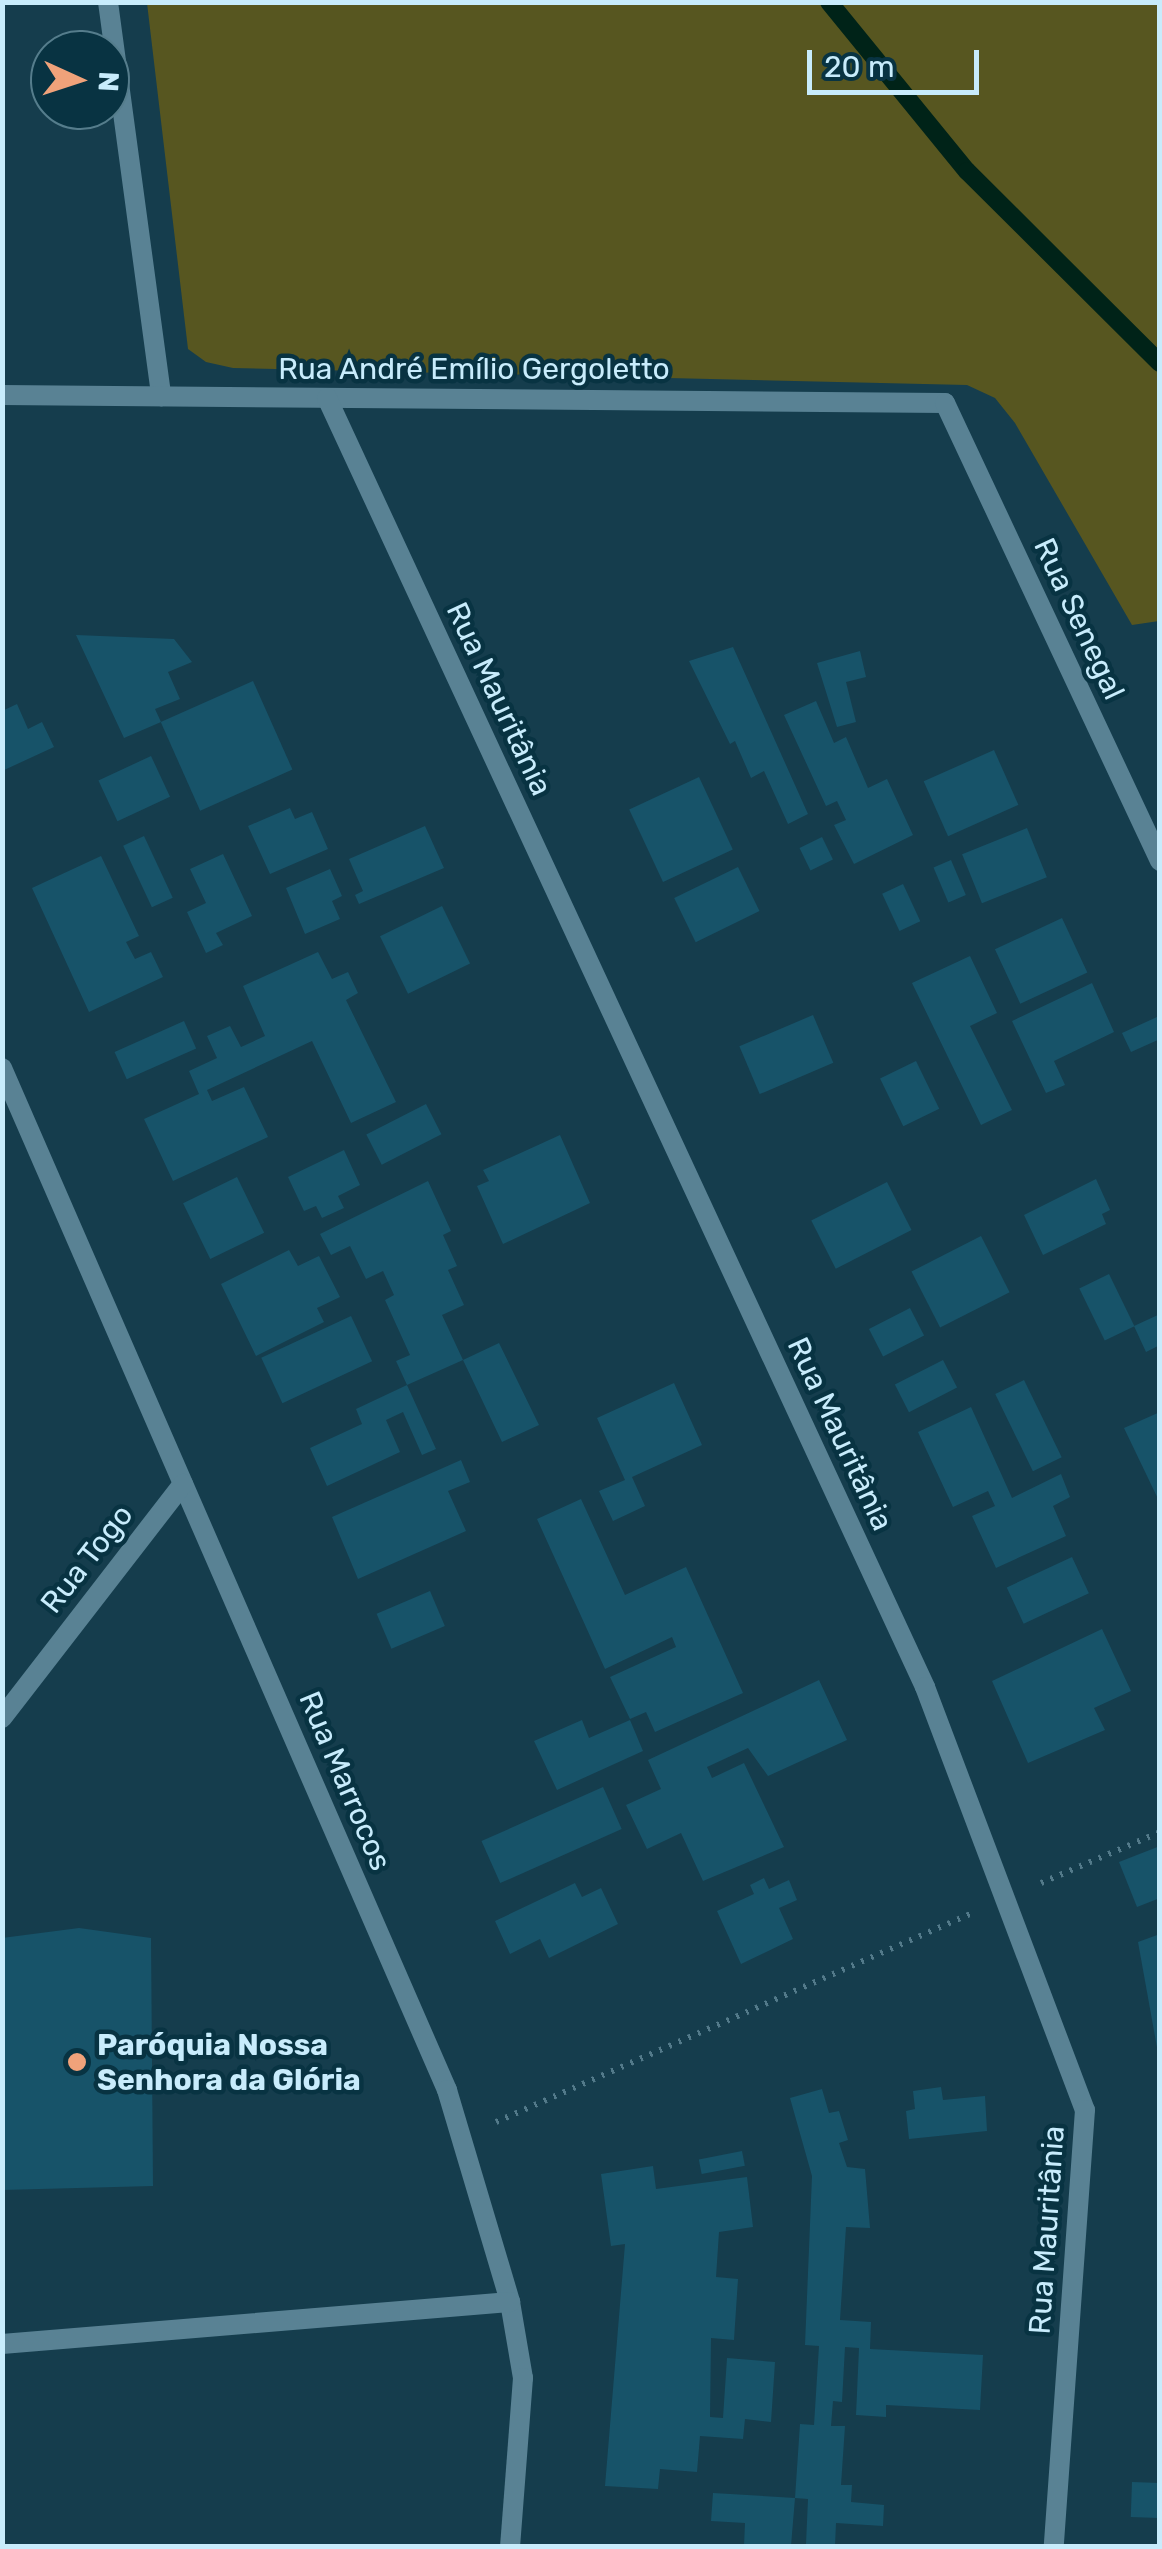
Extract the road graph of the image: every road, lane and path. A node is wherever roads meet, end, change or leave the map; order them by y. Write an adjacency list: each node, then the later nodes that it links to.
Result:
1 (108, 2): 3 (street)
2 (2, 395): 3 (street, Rua André Emílio Gergoletto)
3 (161, 396): 4 (street, Rua André Emílio Gergoletto)
4 (327, 398): 5 (street, Rua André Emílio Gergoletto); 11 (street, Rua Mauritânia)
5 (945, 403): 6 (street, Rua Senegal)
6 (1160, 860)
7 (2, 1068): 8 (street, Rua Marrocos)
8 (183, 1484): 9 (street, Rua Togo); 12 (street, Rua Marrocos)
9 (2, 1718)
10 (1160, 1832): 11 (path)
11 (1005, 1899): 12 (path); 16 (street, Rua Mauritânia)
12 (462, 2137): 13 (street, Rua Marrocos)
13 (510, 2302): 14 (street); 15 (street, Rua Marrocos)
14 (2, 2344)
15 (510, 2546)
16 (1054, 2546)

